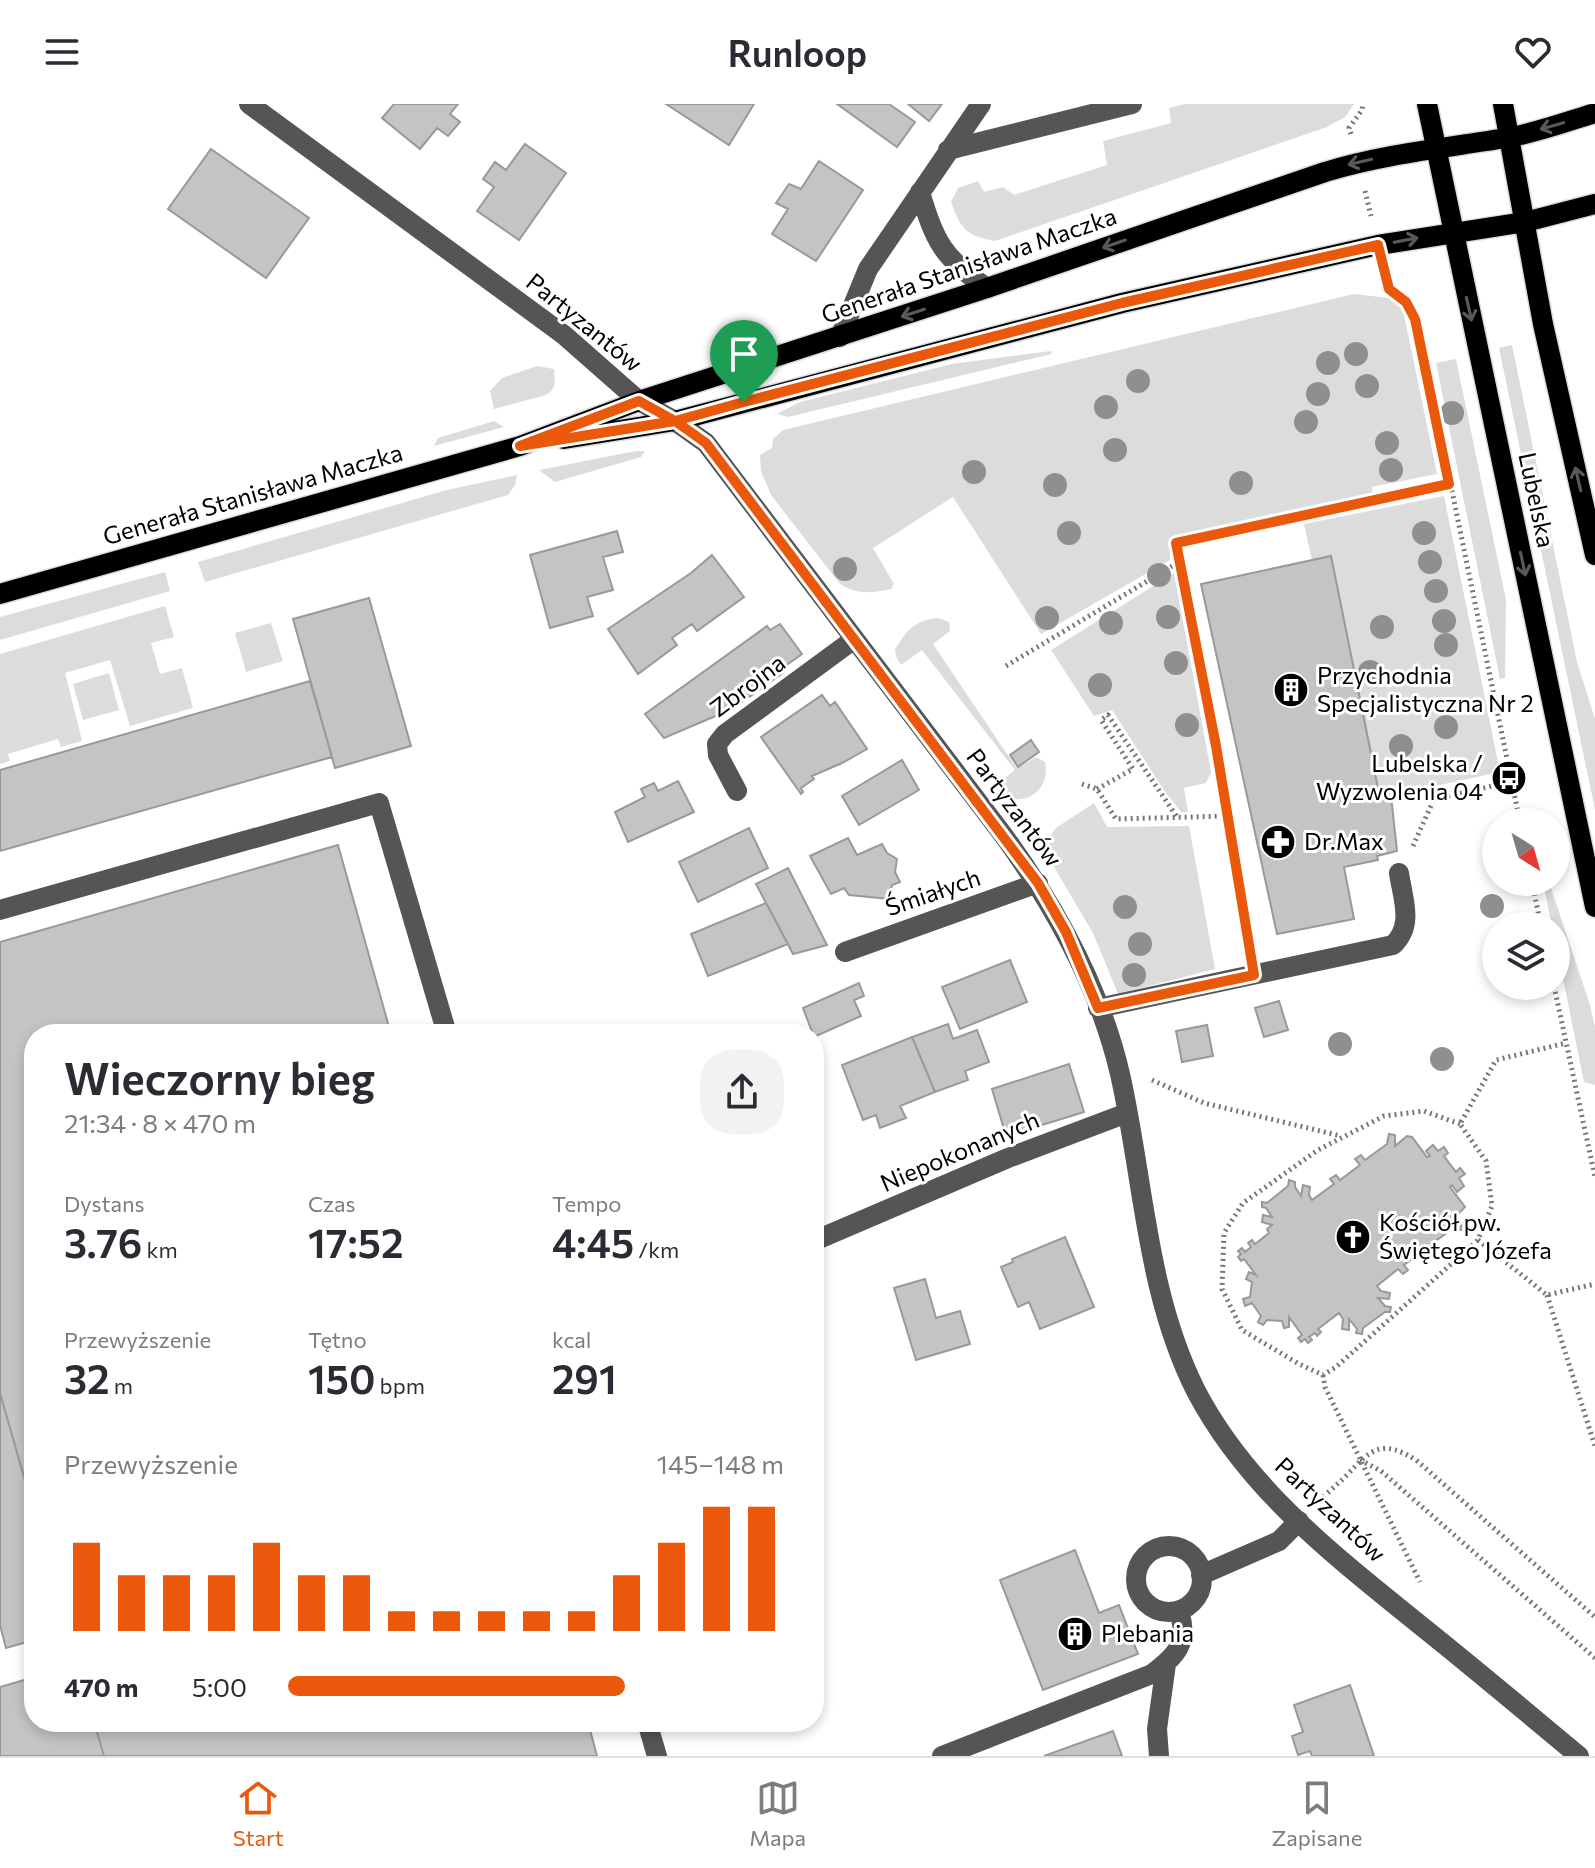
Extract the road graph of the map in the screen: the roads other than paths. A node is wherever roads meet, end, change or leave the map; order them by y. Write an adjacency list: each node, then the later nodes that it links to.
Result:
1 (249, 104): 16 (street, Partyzantów)
2 (981, 104): 9 (street)
3 (1132, 104): 9 (street)
4 (1427, 104): 8 (main road, Lubelska)
5 (1503, 104): 7 (main road, Lubelska)
6 (1595, 113): 7 (main road, Generała Stanisława Maczka, one-way to 7)
7 (1510, 138): 8 (main road, Generała Stanisława Maczka); 12 (main road, Lubelska)
8 (1437, 147): 13 (main road, Lubelska); 14 (main road, Generała Stanisława Maczka, one-way to 14)
9 (948, 150): 10 (street)
10 (920, 192): 14 (street); 15 (street)
11 (1595, 204): 12 (main road, Generała Stanisława Maczka)
12 (1525, 222): 13 (main road, Generała Stanisława Maczka); 19 (main road, Lubelska, one-way to 12)
13 (1452, 233): 17 (main road, Generała Stanisława Maczka, one-way to 13); 25 (main road, Lubelska, one-way to 25)
14 (987, 288): 15 (main road, Generała Stanisława Maczka, one-way to 15)
15 (840, 337): 16 (main road, Generała Stanisława Maczka)
16 (639, 401): 17 (street, Partyzantów); 18 (main road, Generała Stanisława Maczka)
17 (675, 421): 18 (main road, Generała Stanisława Maczka); 21 (street, Partyzantów)
18 (520, 446): 20 (main road, Generała Stanisława Maczka)
19 (1595, 555)
20 (0, 594)
21 (853, 640): 22 (street, Zbrojna); 24 (street, Partyzantów)
22 (737, 791)
23 (1399, 873): 28 (street)
24 (1038, 883): 27 (street, Śmiałych); 28 (street, Partyzantów)
25 (1595, 907)
26 (0, 910): 29 (street)
27 (845, 952)
28 (1098, 1008): 30 (street, Partyzantów)
29 (444, 1024)
30 (1127, 1113): 31 (street, Niepokonanych); 32 (street, Partyzantów)
31 (824, 1237)
32 (1299, 1521): 33 (street); 40 (street, Partyzantów)
33 (1201, 1575): 34 (street); 34 (street)
34 (1179, 1611): 35 (street)
35 (1166, 1664): 38 (street); 39 (street)
36 (650, 1732): 37 (street)
37 (657, 1756)
38 (942, 1756)
39 (1159, 1756)
40 (1579, 1756)

